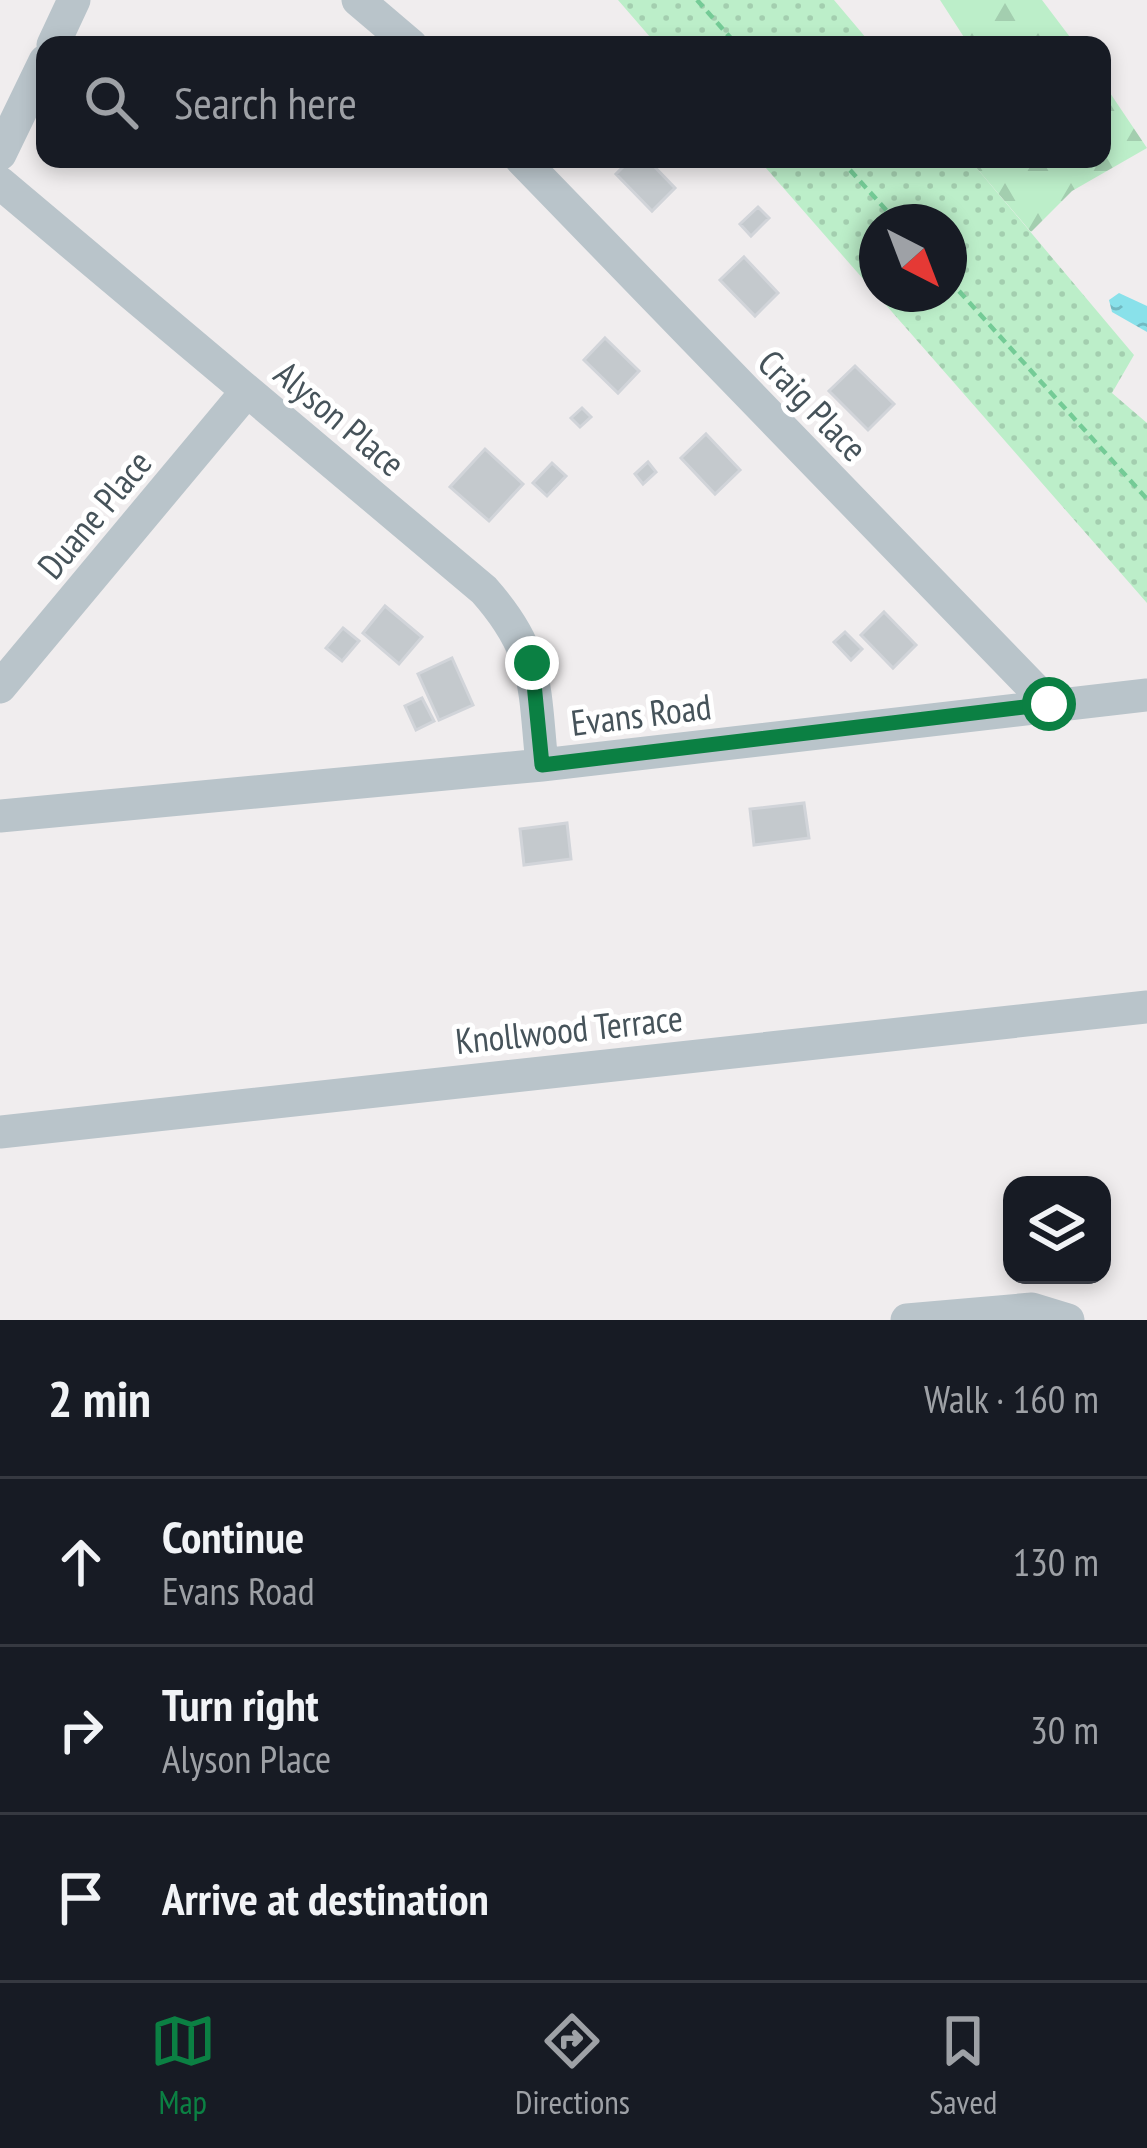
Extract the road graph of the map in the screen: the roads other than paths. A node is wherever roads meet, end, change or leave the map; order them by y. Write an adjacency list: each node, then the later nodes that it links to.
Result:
1 (74, 0): 3 (street)
2 (358, 0): 4 (street)
3 (56, 36)
4 (400, 36)
5 (36, 80): 6 (street)
6 (0, 154)
7 (530, 168): 12 (street, Craig Place)
8 (0, 183): 9 (street, Alyson Place)
9 (248, 391): 10 (street, Duane Place); 13 (street, Alyson Place)
10 (0, 687)
11 (1147, 694): 12 (street, Evans Road)
12 (1049, 704): 13 (street, Evans Road)
13 (542, 765): 14 (street, Evans Road)
14 (0, 816)
15 (1147, 1007): 16 (street, Knollwood Terrace)
16 (0, 1132)
17 (908, 1320): 18 (street)
18 (1068, 1320)

